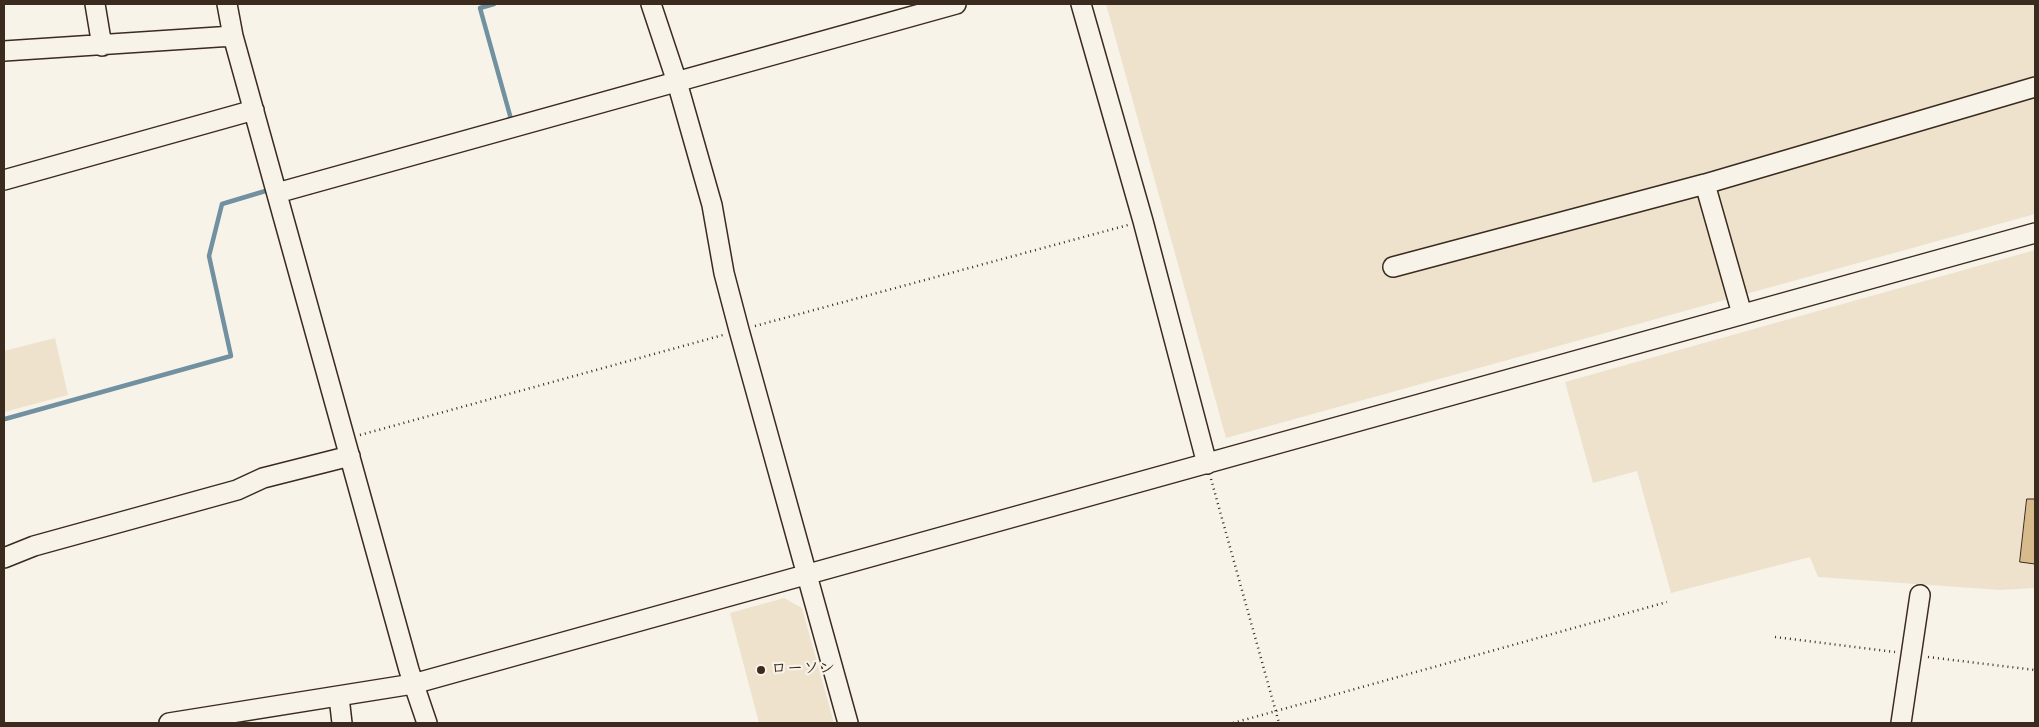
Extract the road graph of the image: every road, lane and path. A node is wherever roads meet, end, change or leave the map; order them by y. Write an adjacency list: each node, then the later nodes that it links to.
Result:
1 (95, 4): 7 (street)
2 (227, 4): 6 (street)
3 (651, 4): 9 (street)
4 (956, 4): 9 (street)
5 (1081, 4): 15 (street)
6 (233, 36): 7 (street); 11 (street)
7 (102, 46): 8 (street)
8 (4, 51)
9 (678, 86): 14 (street); 19 (street)
10 (2035, 86): 13 (street)
11 (254, 110): 12 (street); 14 (street)
12 (4, 180)
13 (1705, 184): 17 (street); 18 (street)
14 (277, 193): 20 (street)
15 (1142, 221): 19 (path); 21 (street)
16 (2035, 233): 18 (street)
17 (1393, 267)
18 (1742, 314): 21 (street)
19 (739, 330): 20 (path); 23 (street)
20 (348, 447): 22 (street); 26 (street)
21 (1207, 464): 23 (street); 28 (path)
22 (4, 558)
23 (807, 575): 26 (street); 33 (street)
24 (1920, 596): 36 (street)
25 (1667, 602): 28 (path)
26 (413, 684): 27 (street); 32 (street)
27 (339, 697): 29 (street); 31 (street)
28 (1276, 711): 34 (path); 35 (path)
29 (202, 721): 30 (street)
30 (169, 723)
31 (342, 723)
32 (427, 723)
33 (848, 723)
34 (1233, 723)
35 (1279, 723)
36 (1901, 723)

